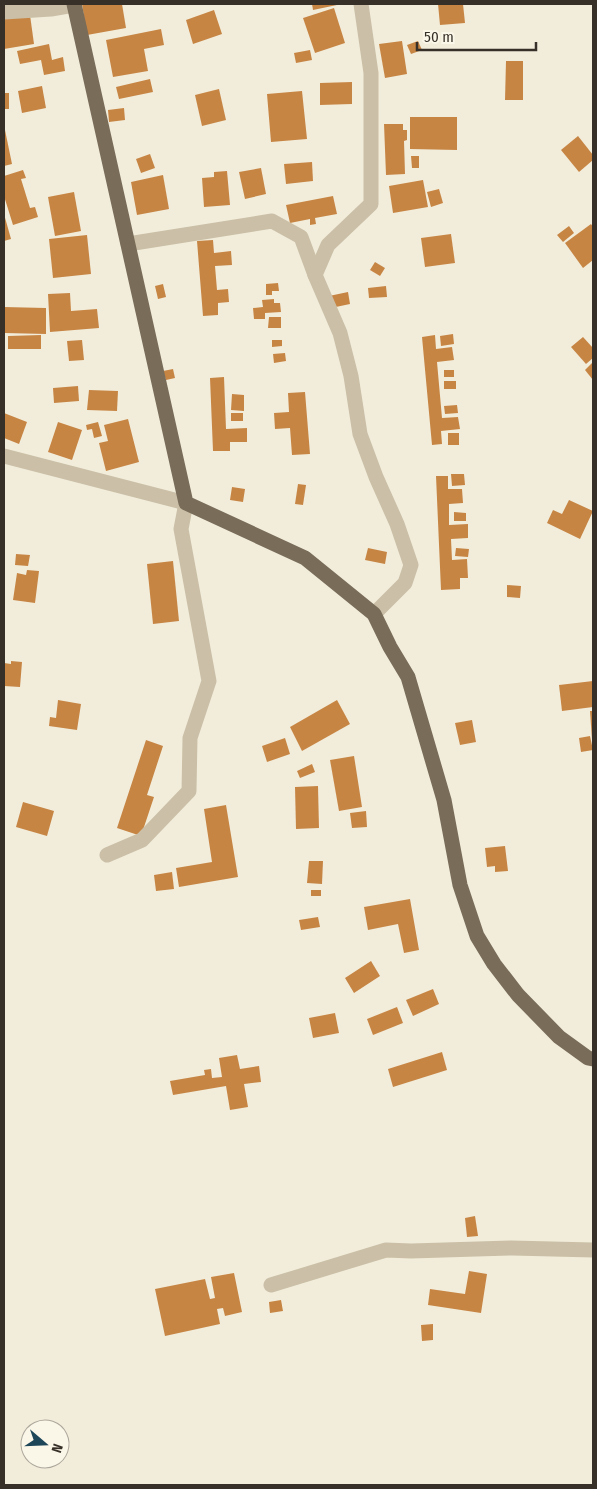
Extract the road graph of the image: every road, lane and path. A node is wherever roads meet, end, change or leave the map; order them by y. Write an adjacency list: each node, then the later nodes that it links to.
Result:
1 (74, 4): 3 (street); 4 (main road)
2 (365, 5): 5 (street)
3 (4, 12)
4 (128, 244): 5 (street); 7 (main road)
5 (315, 275): 8 (street)
6 (4, 456): 7 (street)
7 (186, 503): 8 (main road); 9 (street)
8 (374, 614): 10 (main road)
9 (107, 855)
10 (593, 1058)
11 (593, 1250): 12 (street)
12 (271, 1285)

